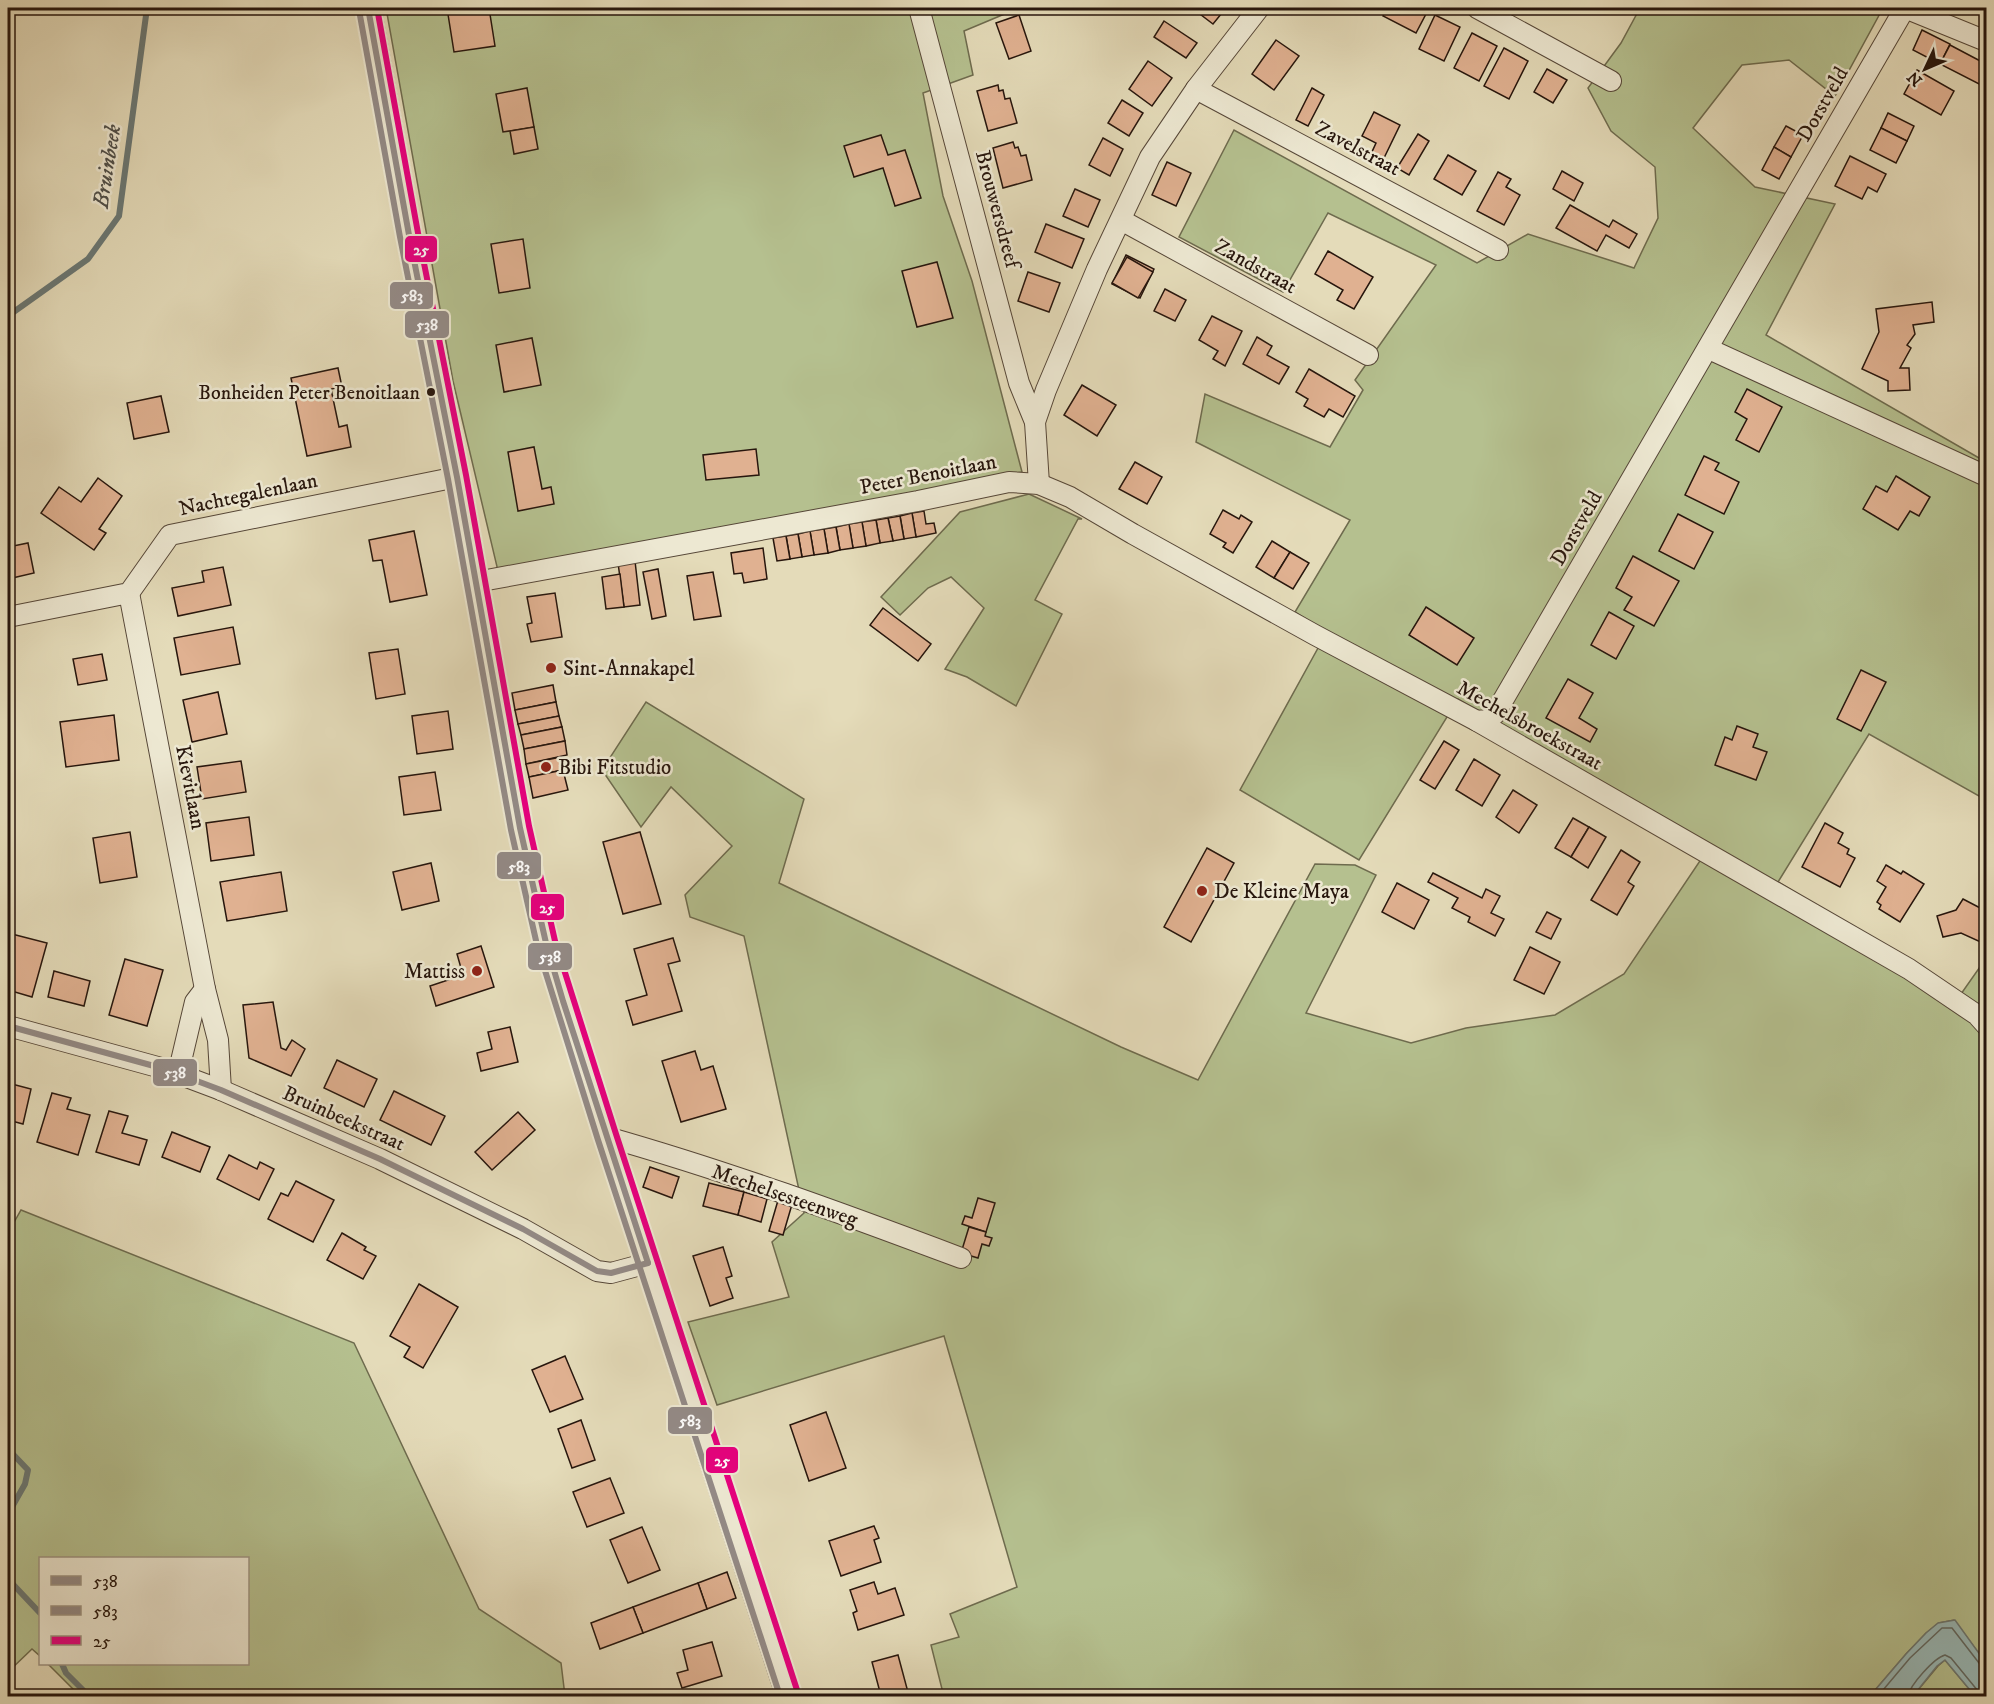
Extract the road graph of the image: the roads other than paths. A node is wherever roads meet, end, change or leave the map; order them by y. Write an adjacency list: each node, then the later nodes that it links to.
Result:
1 (368, 8): 15 (street)
2 (919, 8): 13 (street, Brouwersdreef)
3 (1258, 8): 8 (street)
4 (1477, 8): 7 (street)
5 (1905, 8): 6 (street); 11 (street, Dorstveld)
6 (1986, 41)
7 (1611, 81)
8 (1196, 88): 9 (street); 10 (street, Zavelstraat)
9 (1121, 220): 12 (street, Zandstraat); 13 (street)
10 (1498, 250)
11 (1708, 349): 14 (street); 20 (street, Dorstveld)
12 (1368, 355)
13 (1035, 422): 16 (street)
14 (1986, 476)
15 (457, 477): 17 (street); 18 (street, Nachtegalenlaan)
16 (1039, 484): 17 (street, Peter Benoitlaan); 20 (street, Mechelsbroekstraat)
17 (476, 582): 26 (street)
18 (129, 593): 19 (street); 21 (street, Kievitlaan)
19 (8, 617)
20 (1477, 721): 22 (street, Mechelsbroekstraat)
21 (205, 989): 24 (street); 25 (street, Kievitlaan)
22 (1986, 1025)
23 (8, 1026): 24 (street, Bruinbeekstraat)
24 (178, 1074): 25 (street, Bruinbeekstraat)
25 (220, 1090): 28 (street, Bruinbeekstraat)
26 (607, 1137): 27 (street, Mechelsesteenweg); 28 (street)
27 (961, 1258)
28 (648, 1263): 29 (street)
29 (789, 1696)

